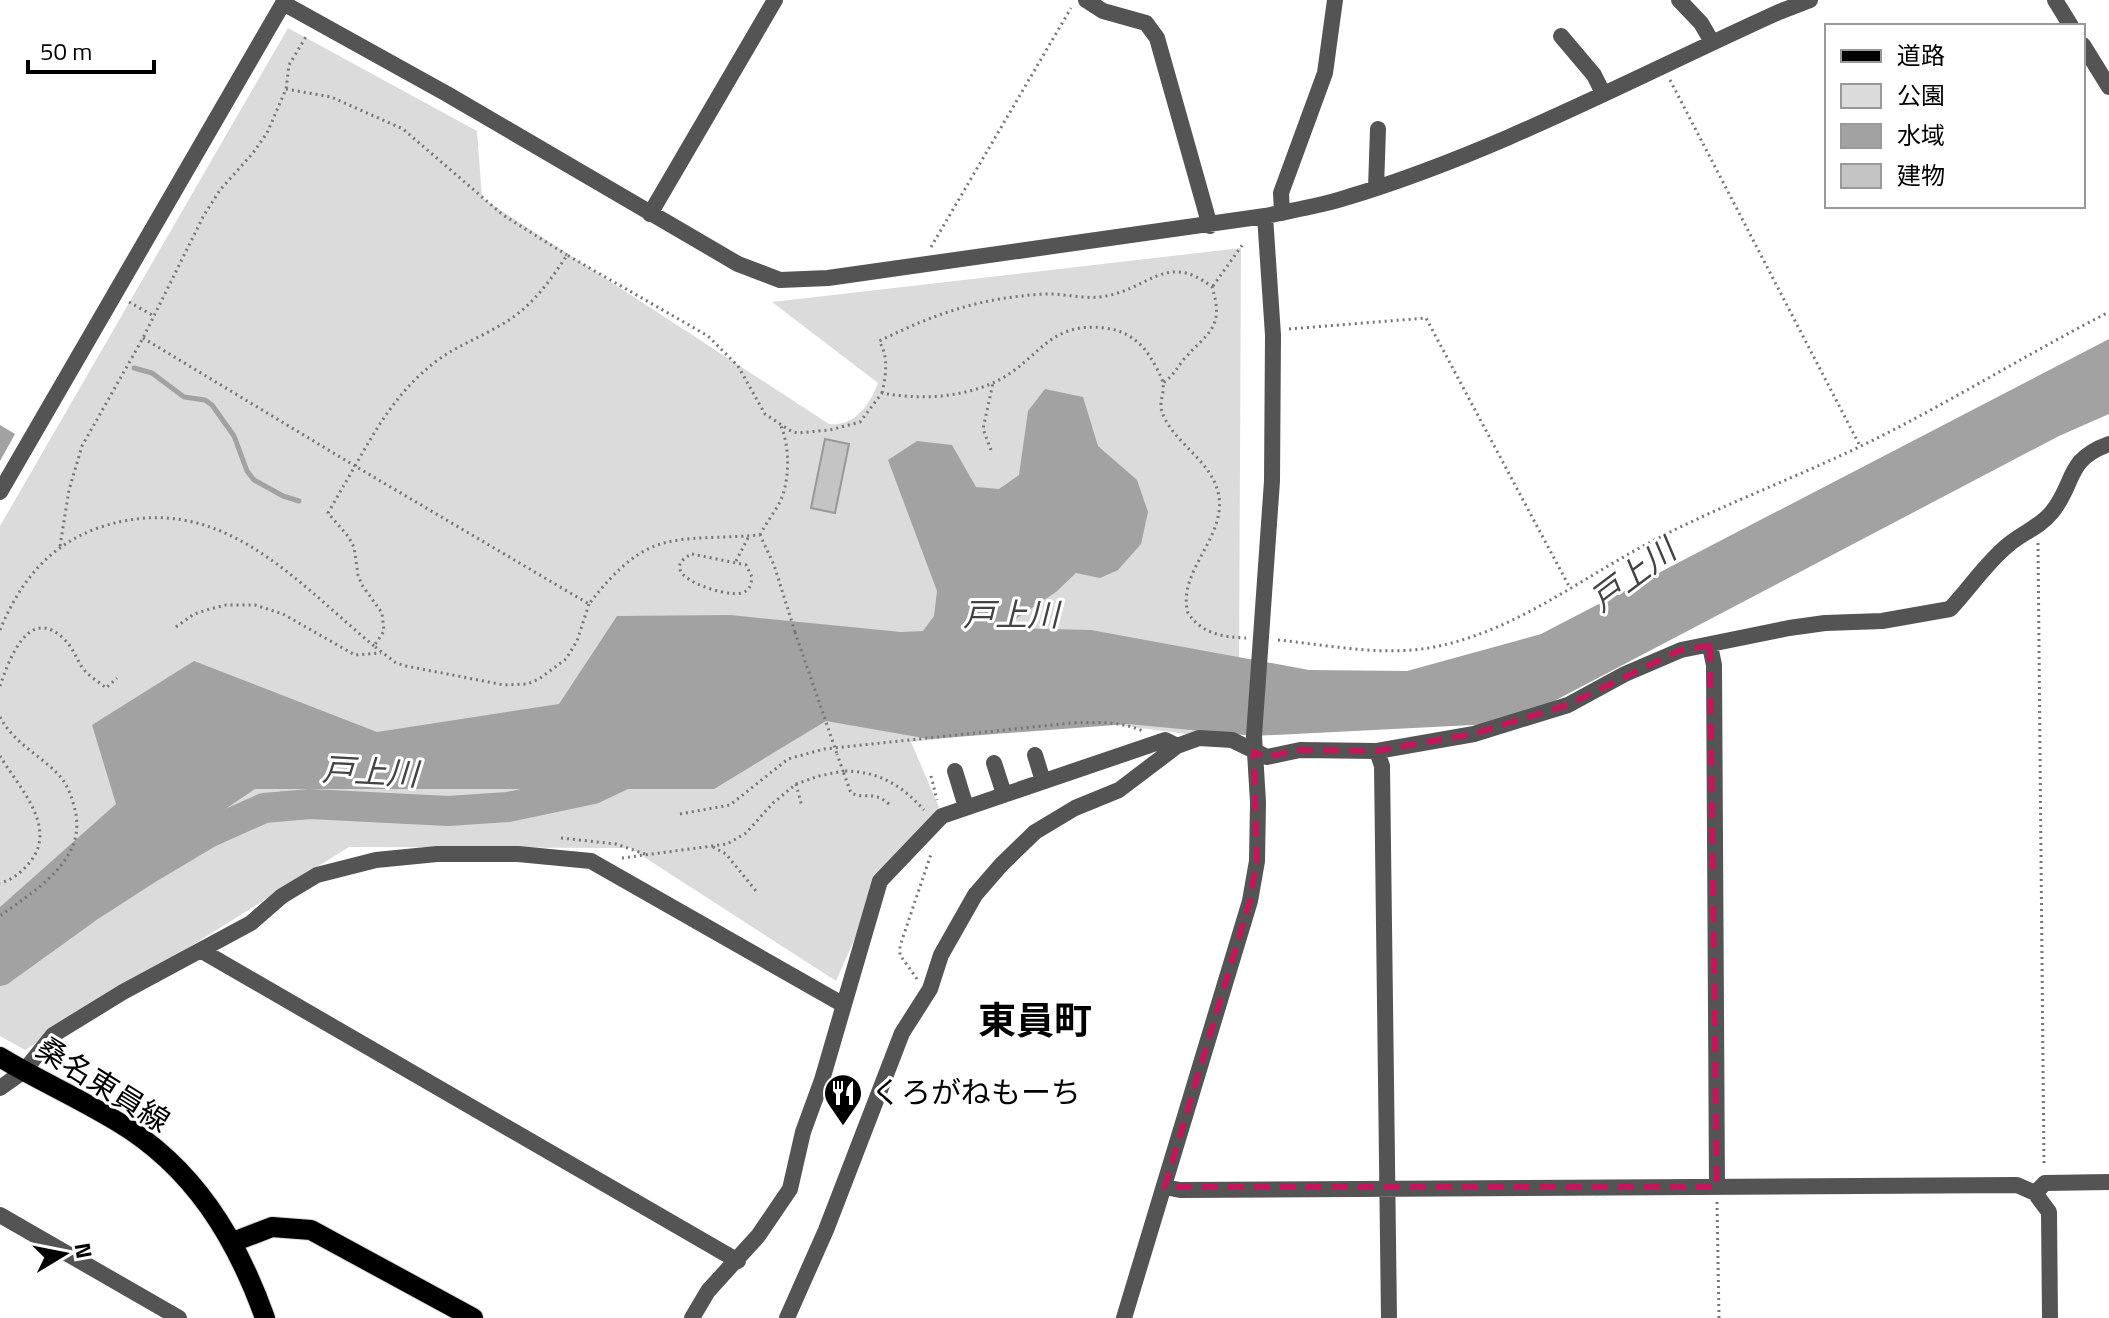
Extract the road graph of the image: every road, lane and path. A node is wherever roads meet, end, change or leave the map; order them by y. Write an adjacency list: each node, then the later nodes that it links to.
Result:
1 (775, 0): 20 (street)
2 (1079, 0): 25 (path)
3 (1086, 0): 22 (street)
4 (1335, 0): 21 (street)
5 (1679, 0): 12 (street)
6 (1810, 0): 12 (street)
7 (2055, 0): 9 (street)
8 (284, 2): 20 (street); 40 (street)
9 (2070, 24)
10 (307, 35): 16 (path)
11 (1561, 36): 17 (street)
12 (1712, 42): 14 (street)
13 (2085, 48): 15 (street)
14 (1662, 65): 17 (street); 37 (path)
15 (2109, 87)
16 (286, 89): 24 (path); 29 (path)
17 (1603, 93): 19 (street)
18 (1378, 129): 19 (street)
19 (1376, 188): 21 (street)
20 (650, 214): 25 (street)
21 (1273, 215): 22 (street); 30 (street)
22 (1210, 226): 25 (street)
23 (1243, 244): 26 (path)
24 (567, 255): 35 (path); 39 (path)
25 (926, 265)
26 (1212, 287): 33 (path); 34 (path)
27 (138, 308): 29 (path)
28 (2109, 312): 37 (path)
29 (154, 316): 31 (path)
30 (1273, 330): 46 (path); 52 (street)
31 (143, 338): 39 (path); 44 (path)
32 (993, 383): 33 (path); 34 (path); 38 (path)
33 (1163, 383): 52 (path)
34 (882, 393): 35 (path)
35 (780, 423): 42 (path)
36 (2109, 444): 41 (street)
37 (1860, 446): 46 (path)
38 (991, 450)
39 (355, 466): 47 (path); 53 (path)
40 (0, 492)
41 (2034, 529): 54 (street); 92 (path)
42 (760, 535): 43 (path); 65 (path, bridge)
43 (749, 536): 45 (path); 47 (path)
44 (60, 546): 49 (path); 53 (path)
45 (735, 561): 45 (path)
46 (1570, 588): 52 (path)
47 (589, 604): 55 (path)
48 (0, 610): 49 (path)
49 (7, 614): 51 (path)
50 (176, 627): 55 (path)
51 (0, 630)
52 (1261, 643): 60 (street)
53 (374, 646): 55 (path)
54 (1710, 646): 61 (street); 90 (street)
55 (381, 653)
56 (117, 678): 57 (path)
57 (0, 686)
58 (0, 717): 82 (path)
59 (1171, 743): 60 (street); 68 (street); 75 (path); 100 (street)
60 (1254, 744): 61 (street); 89 (street)
61 (1377, 751): 91 (street)
62 (1035, 755): 68 (street)
63 (0, 756): 80 (path)
64 (994, 763): 70 (street)
65 (843, 771): 69 (path); 71 (path)
66 (955, 771): 74 (street)
67 (931, 776): 73 (path)
68 (1043, 781): 70 (street)
69 (796, 784): 72 (path); 77 (path)
70 (1004, 794): 74 (street)
71 (889, 804)
72 (802, 807)
73 (939, 807)
74 (966, 807): 84 (street)
75 (680, 814)
76 (561, 838): 78 (path)
77 (713, 847): 78 (path); 81 (path)
78 (645, 854): 79 (path)
79 (595, 863): 83 (street); 84 (street)
80 (0, 883)
81 (756, 891)
82 (0, 916)
83 (202, 951): 86 (street); 95 (street)
84 (842, 1004): 95 (street)
85 (0, 1057): 86 (main road, 桑名東員線)
86 (24, 1071): 87 (street); 94 (main road, 桑名東員線)
87 (0, 1088)
88 (2109, 1182): 92 (street)
89 (1165, 1187): 91 (street); 101 (street)
90 (1717, 1187): 91 (street); 92 (street); 103 (path)
91 (1387, 1188): 102 (street)
92 (2040, 1188): 104 (street)
93 (0, 1215): 96 (street)
94 (233, 1242): 97 (main road, 桑名東員線); 98 (main road)
95 (738, 1261): 99 (street)
96 (179, 1318)
97 (265, 1318)
98 (473, 1318)
99 (692, 1318)
100 (787, 1318)
101 (1124, 1318)
102 (1389, 1318)
103 (1719, 1318)
104 (2050, 1318)

